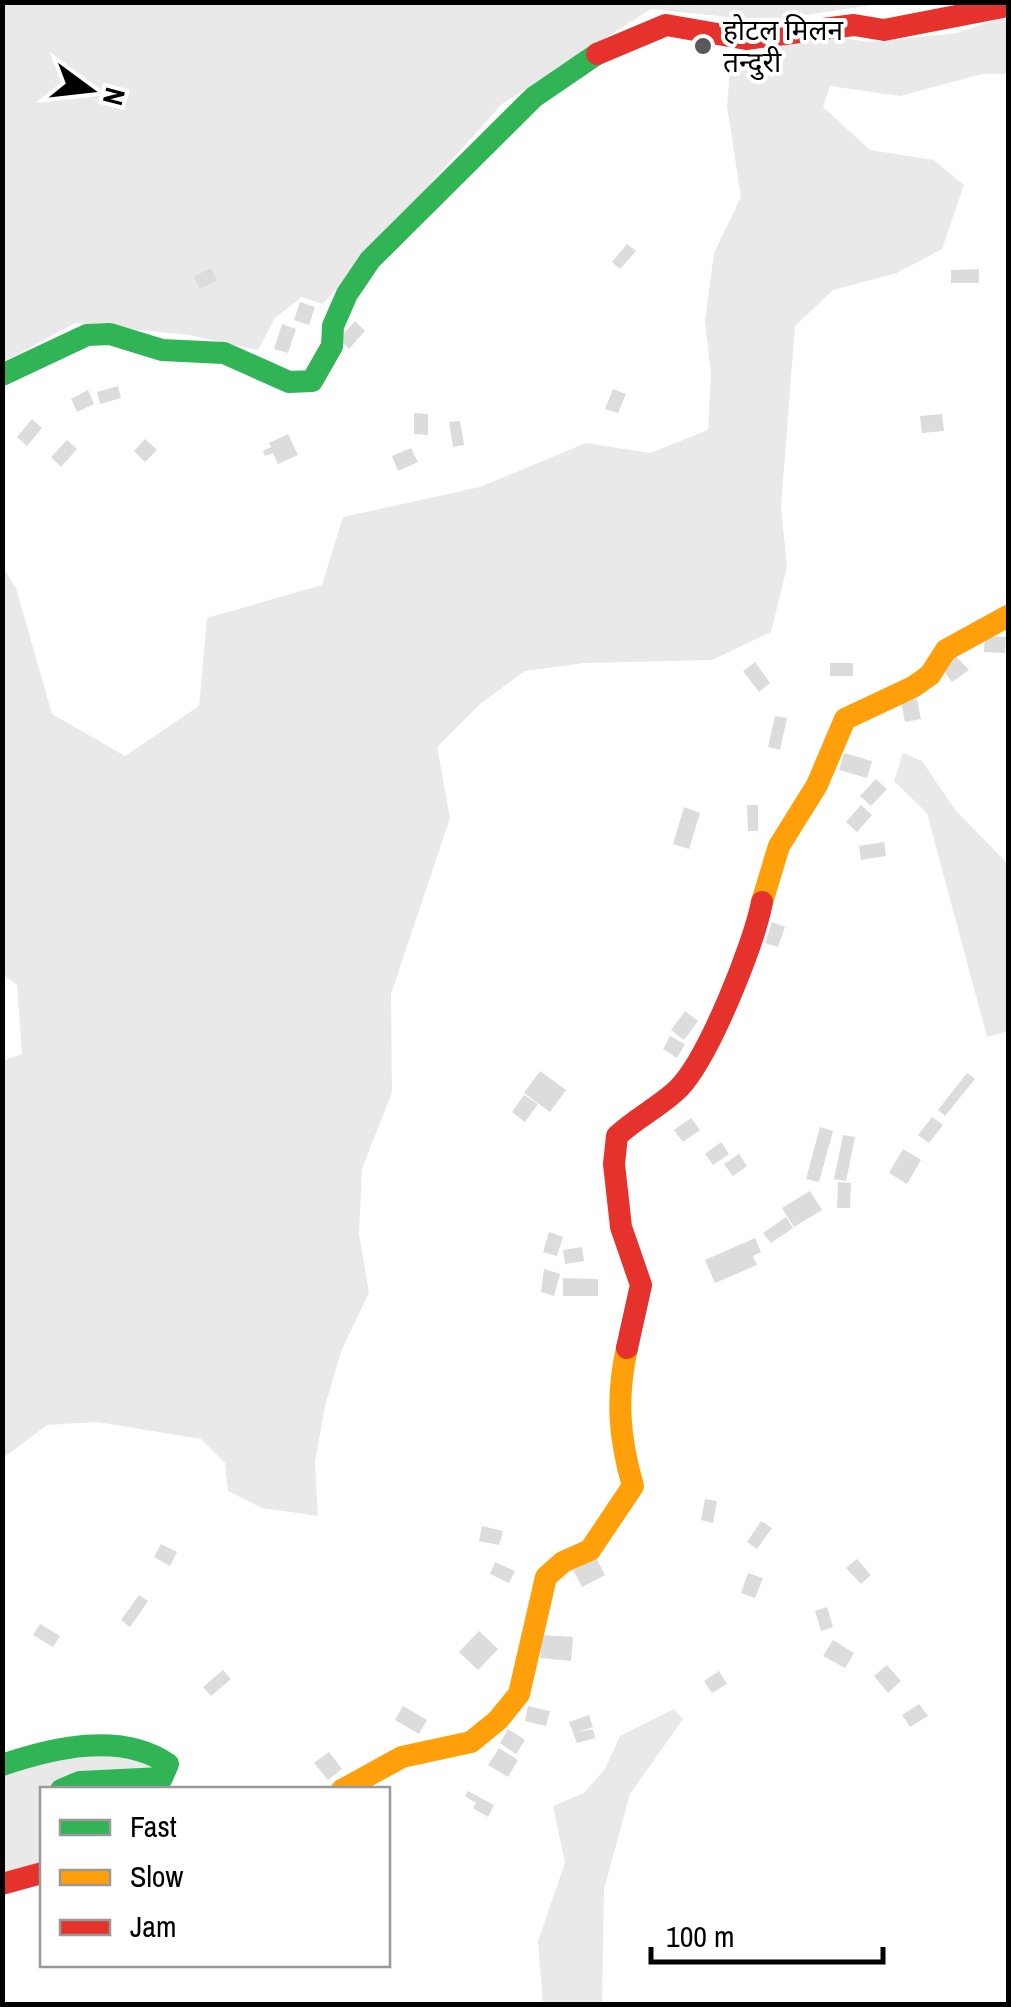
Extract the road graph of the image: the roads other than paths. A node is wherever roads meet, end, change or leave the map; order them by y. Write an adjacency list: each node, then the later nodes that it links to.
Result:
1 (1008, 6): 2 (street)
2 (2, 375)
3 (1008, 616): 6 (street)
4 (2, 1765): 5 (street)
5 (67, 1787)
6 (347, 1787)
7 (40, 1874): 8 (street)
8 (2, 1884)

